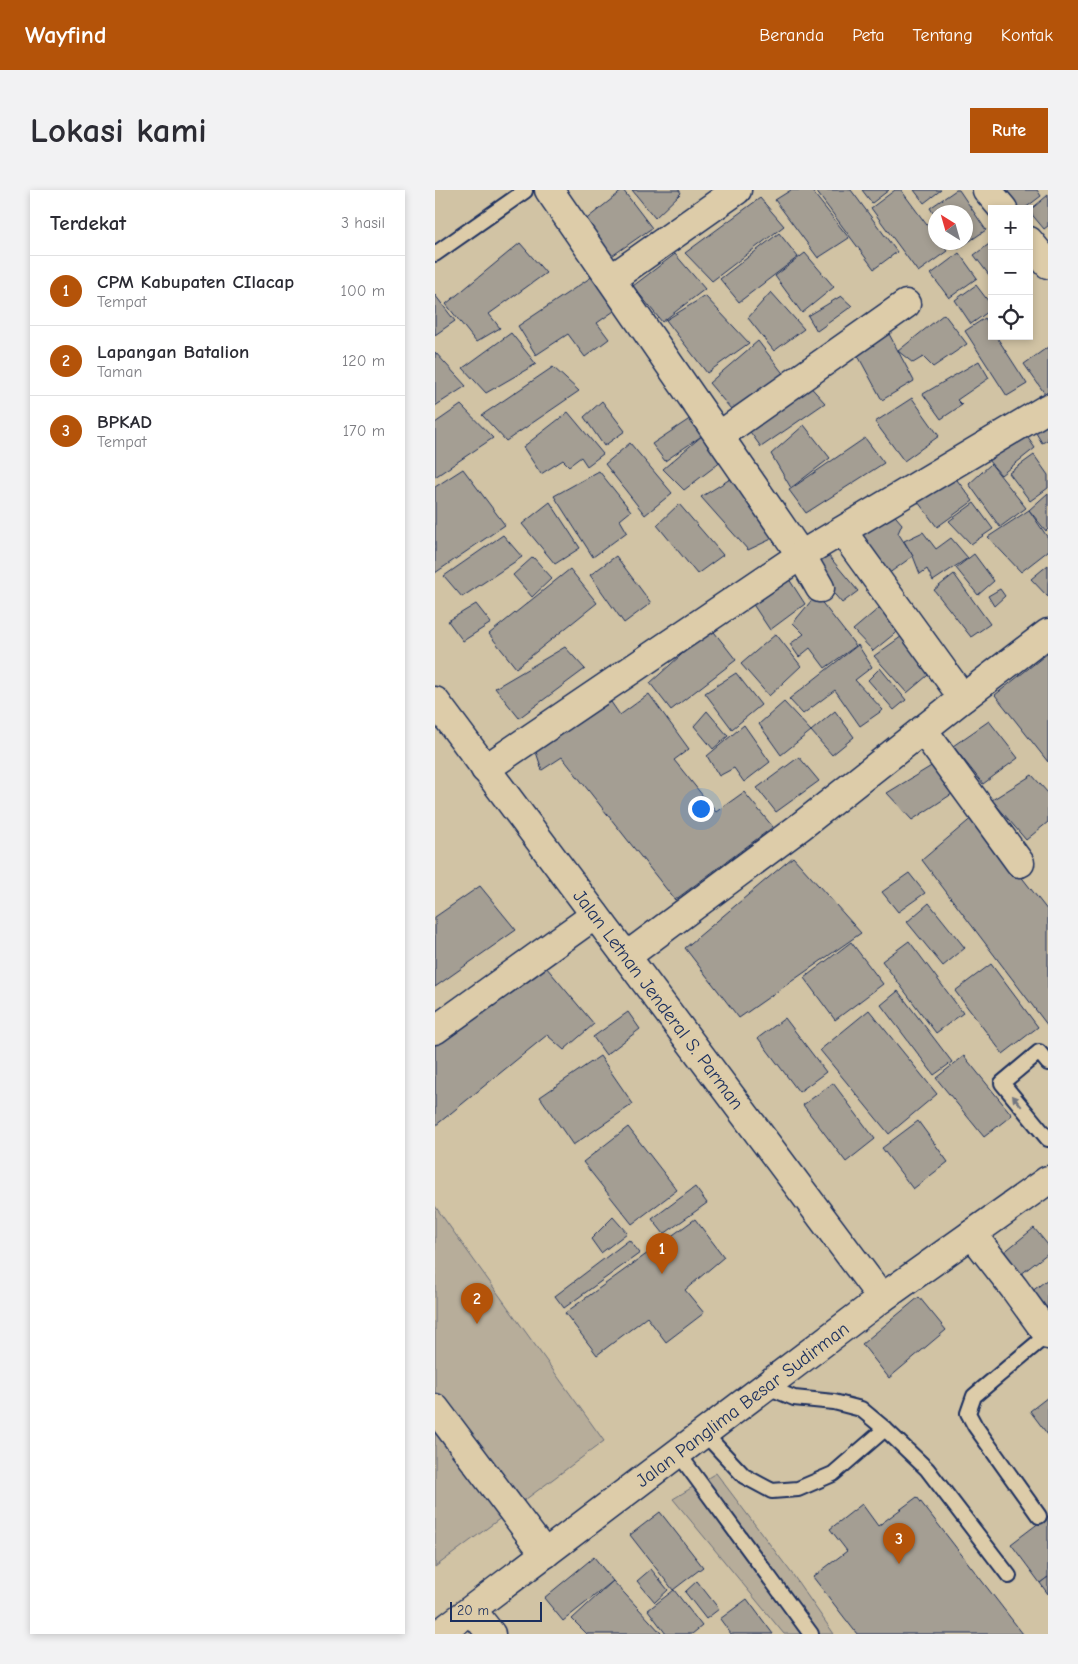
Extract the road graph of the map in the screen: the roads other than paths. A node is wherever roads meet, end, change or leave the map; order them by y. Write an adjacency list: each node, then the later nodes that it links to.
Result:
1 (737, 190): 8 (street)
2 (987, 190): 4 (street)
3 (537, 191): 6 (lane); 8 (street)
4 (1000, 205)
5 (1033, 246): 7 (street)
6 (435, 254)
7 (1048, 264)
8 (611, 280): 11 (street)
9 (906, 304): 11 (street)
10 (1048, 408): 12 (street)
11 (719, 436): 13 (street)
12 (842, 531): 13 (street); 16 (street)
13 (801, 555): 14 (street); 19 (street)
14 (820, 588)
15 (1048, 633): 16 (street)
16 (963, 698): 18 (street)
17 (435, 701): 19 (street, Jalan Letnan Jenderal S. Parman)
18 (923, 730): 20 (street); 22 (street)
19 (485, 769): 21 (street, Jalan Letnan Jenderal S. Parman)
20 (1020, 863)
21 (595, 915): 22 (street, Jalan Letnan Jenderal S. Parman); 23 (street)
22 (627, 956): 28 (street, Jalan Letnan Jenderal S. Parman)
23 (435, 1030)
24 (1048, 1062): 25 (lane, one-way to 24)
25 (1048, 1139)
26 (1048, 1180): 27 (street, Jalan Panglima Besar Sudirman)
27 (972, 1234): 28 (street, Jalan Panglima Besar Sudirman); 29 (street)
28 (882, 1298): 30 (street, Jalan Panglima Besar Sudirman)
29 (1048, 1334): 35 (lane)
30 (765, 1386): 32 (lane); 33 (street, Jalan Panglima Besar Sudirman)
31 (435, 1408): 36 (street)
32 (885, 1429): 33 (lane); 37 (lane)
33 (704, 1433): 34 (street, Jalan Panglima Besar Sudirman)
34 (678, 1453): 36 (street, Jalan Panglima Besar Sudirman); 41 (lane)
35 (1039, 1516)
36 (545, 1554): 38 (street, Jalan Panglima Besar Sudirman)
37 (1009, 1576)
38 (472, 1610): 39 (street, Jalan Panglima Besar Sudirman); 40 (street)
39 (439, 1634)
40 (491, 1634)
41 (811, 1634)

